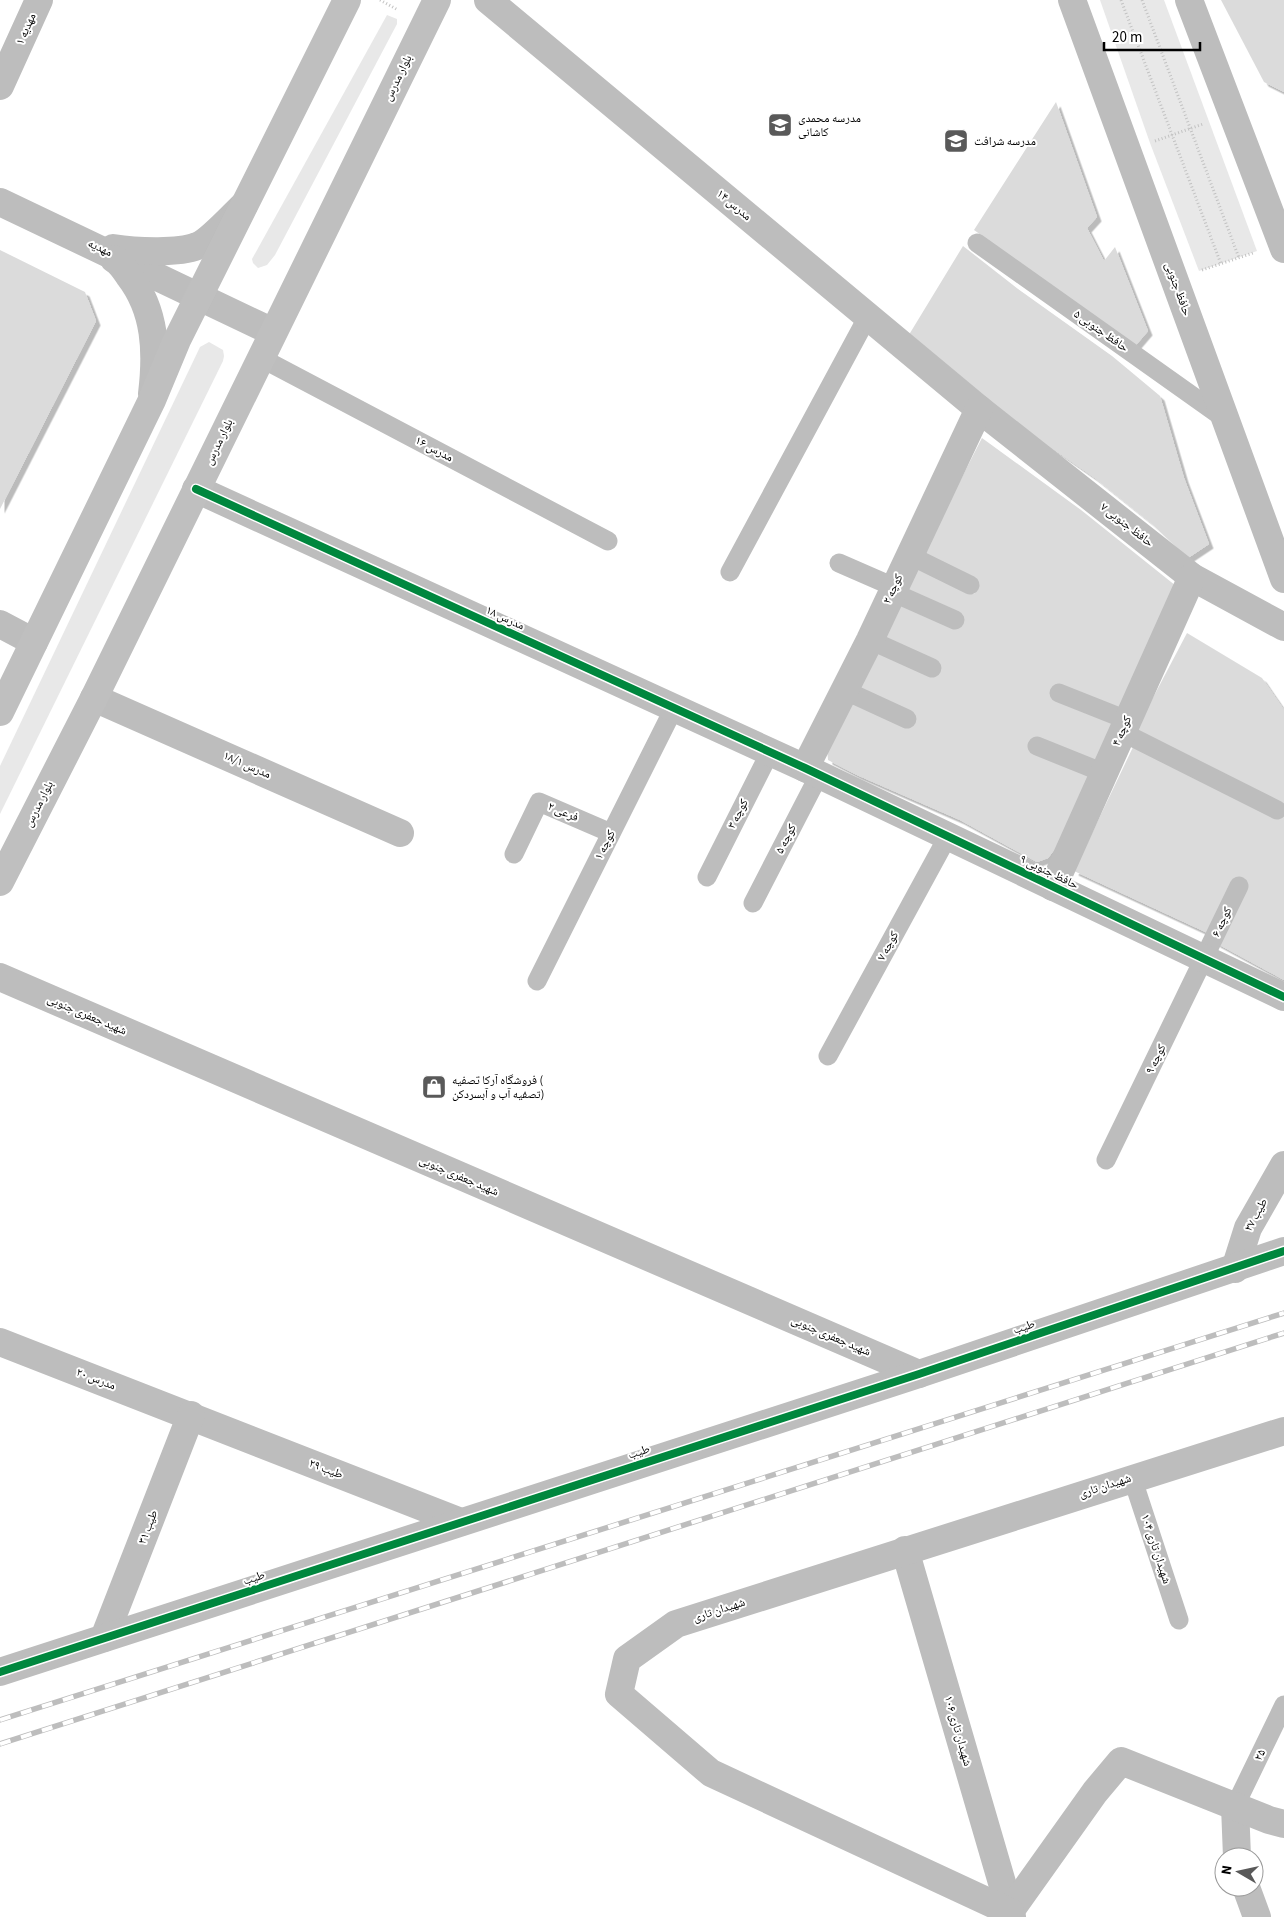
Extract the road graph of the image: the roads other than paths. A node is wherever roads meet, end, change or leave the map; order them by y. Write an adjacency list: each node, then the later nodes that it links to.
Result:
1 (39, 0): 7 (street, مهدیه ۱)
2 (347, 0): 9 (main road)
3 (436, 0): 15 (main road, بلوار مدرس)
4 (488, 0): 14 (street, مدرس ۱۴)
5 (1072, 0): 19 (street, حافظ جنوبی)
6 (1189, 0): 12 (street)
7 (0, 86)
8 (0, 202): 11 (street, مهدیه)
9 (245, 204): 11 (street); 13 (main road)
10 (977, 243): 19 (lane, حافظ جنوبی ۵)
11 (90, 244): 13 (street, مهدیه); 17 (street)
12 (1271, 250)
13 (199, 296): 15 (street, مهدیه); 17 (main road)
14 (868, 316): 18 (street, مدرس ۱۴); 24 (lane)
15 (273, 332): 16 (main road, بلوار مدرس)
16 (261, 358): 20 (main road, بلوار مدرس); 21 (lane, مدرس ۱۶)
17 (152, 400): 33 (main road)
18 (979, 409): 22 (street, کوچه ۲); 25 (street, حافظ جنوبی ۷)
19 (1225, 419): 26 (street, حافظ جنوبی)
20 (196, 489): 37 (main road, بلوار مدرس); 38 (street, مدرس ۱۸)
21 (608, 541)
22 (909, 555): 27 (lane); 28 (street, کوچه ۲)
23 (839, 563): 28 (lane)
24 (730, 572)
25 (1192, 577): 31 (street, حافظ جنوبی ۷); 41 (street, کوچه ۴)
26 (1284, 579)
27 (970, 585)
28 (893, 589): 29 (lane); 32 (street, کوچه ۲)
29 (955, 620)
30 (0, 624): 33 (street)
31 (1284, 627)
32 (870, 640): 34 (lane); 35 (street, کوچه ۲)
33 (34, 642): 39 (main road)
34 (932, 668)
35 (844, 690): 40 (lane); 44 (street, کوچه ۲)
36 (1059, 693): 41 (lane)
37 (94, 698): 47 (street, مدرس ۱۸/۱); 52 (main road, بلوار مدرس)
38 (674, 708): 43 (street, مدرس ۱۸); 48 (lane, کوچه ۱)
39 (0, 712)
40 (907, 719)
41 (1125, 726): 45 (street, کوچه ۴); 46 (lane)
42 (1037, 746): 45 (lane)
43 (770, 752): 44 (street, مدرس ۱۸); 51 (lane, کوچه ۳)
44 (812, 771): 49 (street, حافظ جنوبی ۹); 55 (lane, کوچه ۵)
45 (1104, 773): 54 (street, کوچه ۴)
46 (1277, 810)
47 (400, 833)
48 (611, 833): 50 (lane, فرعی ۲); 58 (lane, کوچه ۱)
49 (948, 836): 54 (street, حافظ جنوبی ۹); 60 (lane, کوچه ۷)
50 (514, 854)
51 (707, 877)
52 (0, 882)
53 (1239, 886): 56 (lane, کوچه ۶)
54 (1053, 887): 56 (street, حافظ جنوبی ۹)
55 (753, 903)
56 (1205, 959): 59 (street, حافظ جنوبی ۹); 61 (lane, کوچه ۹)
57 (0, 978): 66 (street, شهید جعفری جنوبی)
58 (537, 981)
59 (1284, 997)
60 (828, 1056)
61 (1106, 1160)
62 (1284, 1165): 64 (street, طیب ۲۷)
63 (1284, 1251): 64 (street, طیب)
64 (1235, 1268): 66 (street, طیب)
65 (0, 1342): 67 (street, مدرس ۲۰)
66 (919, 1374): 70 (street, طیب)
67 (191, 1415): 70 (street, طیب ۲۹); 73 (street, طیب ۳۱)
68 (1284, 1431): 69 (street, شهیدان تاری)
69 (1132, 1477): 71 (street, شهیدان تاری); 72 (lane, شهیدان تاری ۱۰۴)
70 (461, 1522): 73 (street, طیب)
71 (905, 1550): 80 (street, شهیدان تاری ۱۰۶); 80 (street, شهیدان تاری)
72 (1179, 1620)
73 (104, 1638): 74 (street, طیب)
74 (0, 1672)
75 (1284, 1705): 76 (lane, ۲۵)
76 (1235, 1806): 77 (street); 78 (street); 80 (street)
77 (1284, 1824)
78 (1237, 1847)
79 (1250, 1897): 81 (street)
80 (1009, 1915)
81 (1257, 1917)

